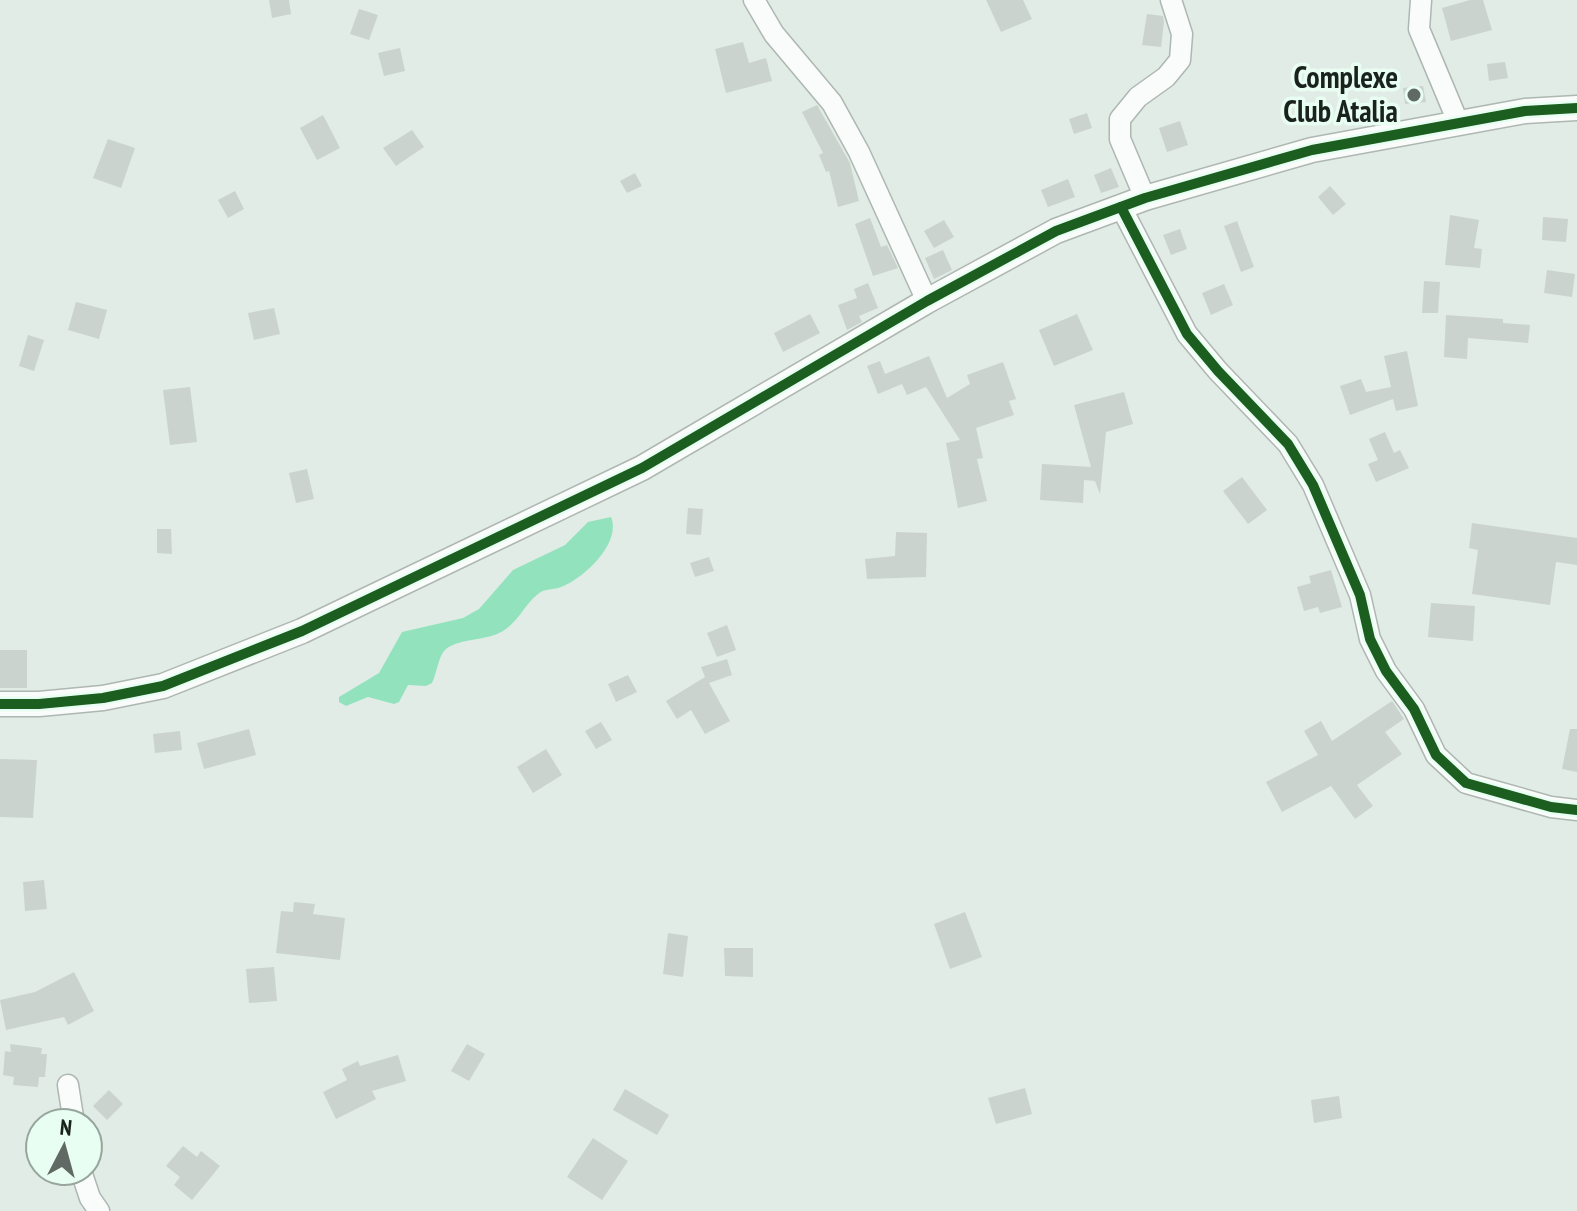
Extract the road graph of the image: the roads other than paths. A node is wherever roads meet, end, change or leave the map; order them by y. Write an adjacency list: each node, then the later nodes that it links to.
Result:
1 (754, 0): 8 (street)
2 (1171, 0): 6 (street)
3 (1421, 0): 5 (street)
4 (1577, 108): 5 (street)
5 (1458, 122): 6 (street)
6 (1145, 198): 7 (street)
7 (1121, 207): 8 (street); 10 (street)
8 (927, 301): 9 (street)
9 (0, 704)
10 (1577, 810)
11 (68, 1085): 12 (street)
12 (71, 1107)
13 (86, 1187): 14 (street)
14 (99, 1211)

